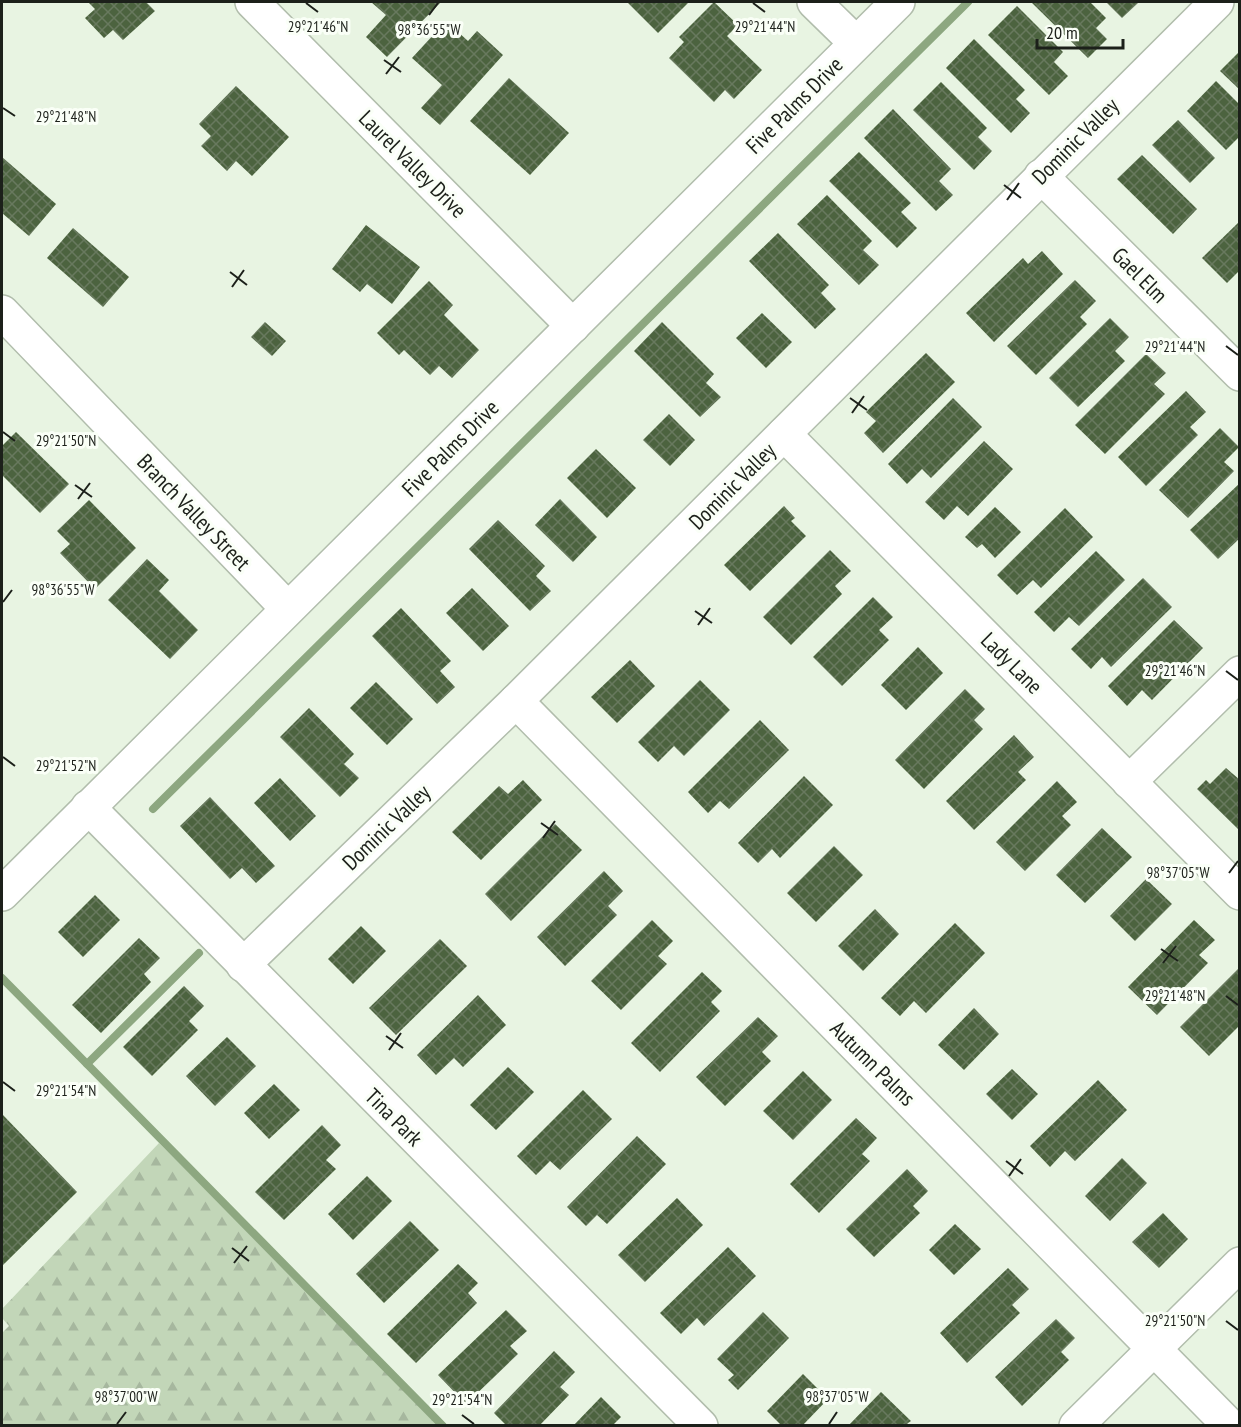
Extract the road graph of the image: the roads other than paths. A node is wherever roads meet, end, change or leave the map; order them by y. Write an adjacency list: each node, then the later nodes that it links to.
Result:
1 (252, 2): 8 (street, Laurel Valley Drive)
2 (814, 2): 5 (street)
3 (898, 2): 5 (street, Five Palms Drive)
4 (1217, 2): 6 (street, Dominic Valley)
5 (856, 43): 8 (street, Five Palms Drive)
6 (1041, 176): 9 (street, Gael Elm); 10 (street, Dominic Valley)
7 (2, 312): 11 (street, Branch Valley Street)
8 (573, 326): 11 (street, Five Palms Drive)
9 (1239, 374)
10 (784, 434): 13 (street, Dominic Valley); 14 (street, Lady Lane)
11 (287, 608): 15 (street, Five Palms Drive)
12 (1239, 673): 14 (street)
13 (516, 701): 18 (street, Dominic Valley); 20 (street, Autumn Palms)
14 (1129, 782): 16 (street, Lady Lane)
15 (88, 807): 17 (street, Five Palms Drive); 18 (street, Tina Park)
16 (1239, 893)
17 (2, 894)
18 (243, 965): 21 (street, Tina Park)
19 (1239, 1264): 20 (street)
20 (1154, 1348): 22 (street); 23 (street, Autumn Palms)
21 (701, 1425)
22 (1076, 1425)
23 (1230, 1425)

